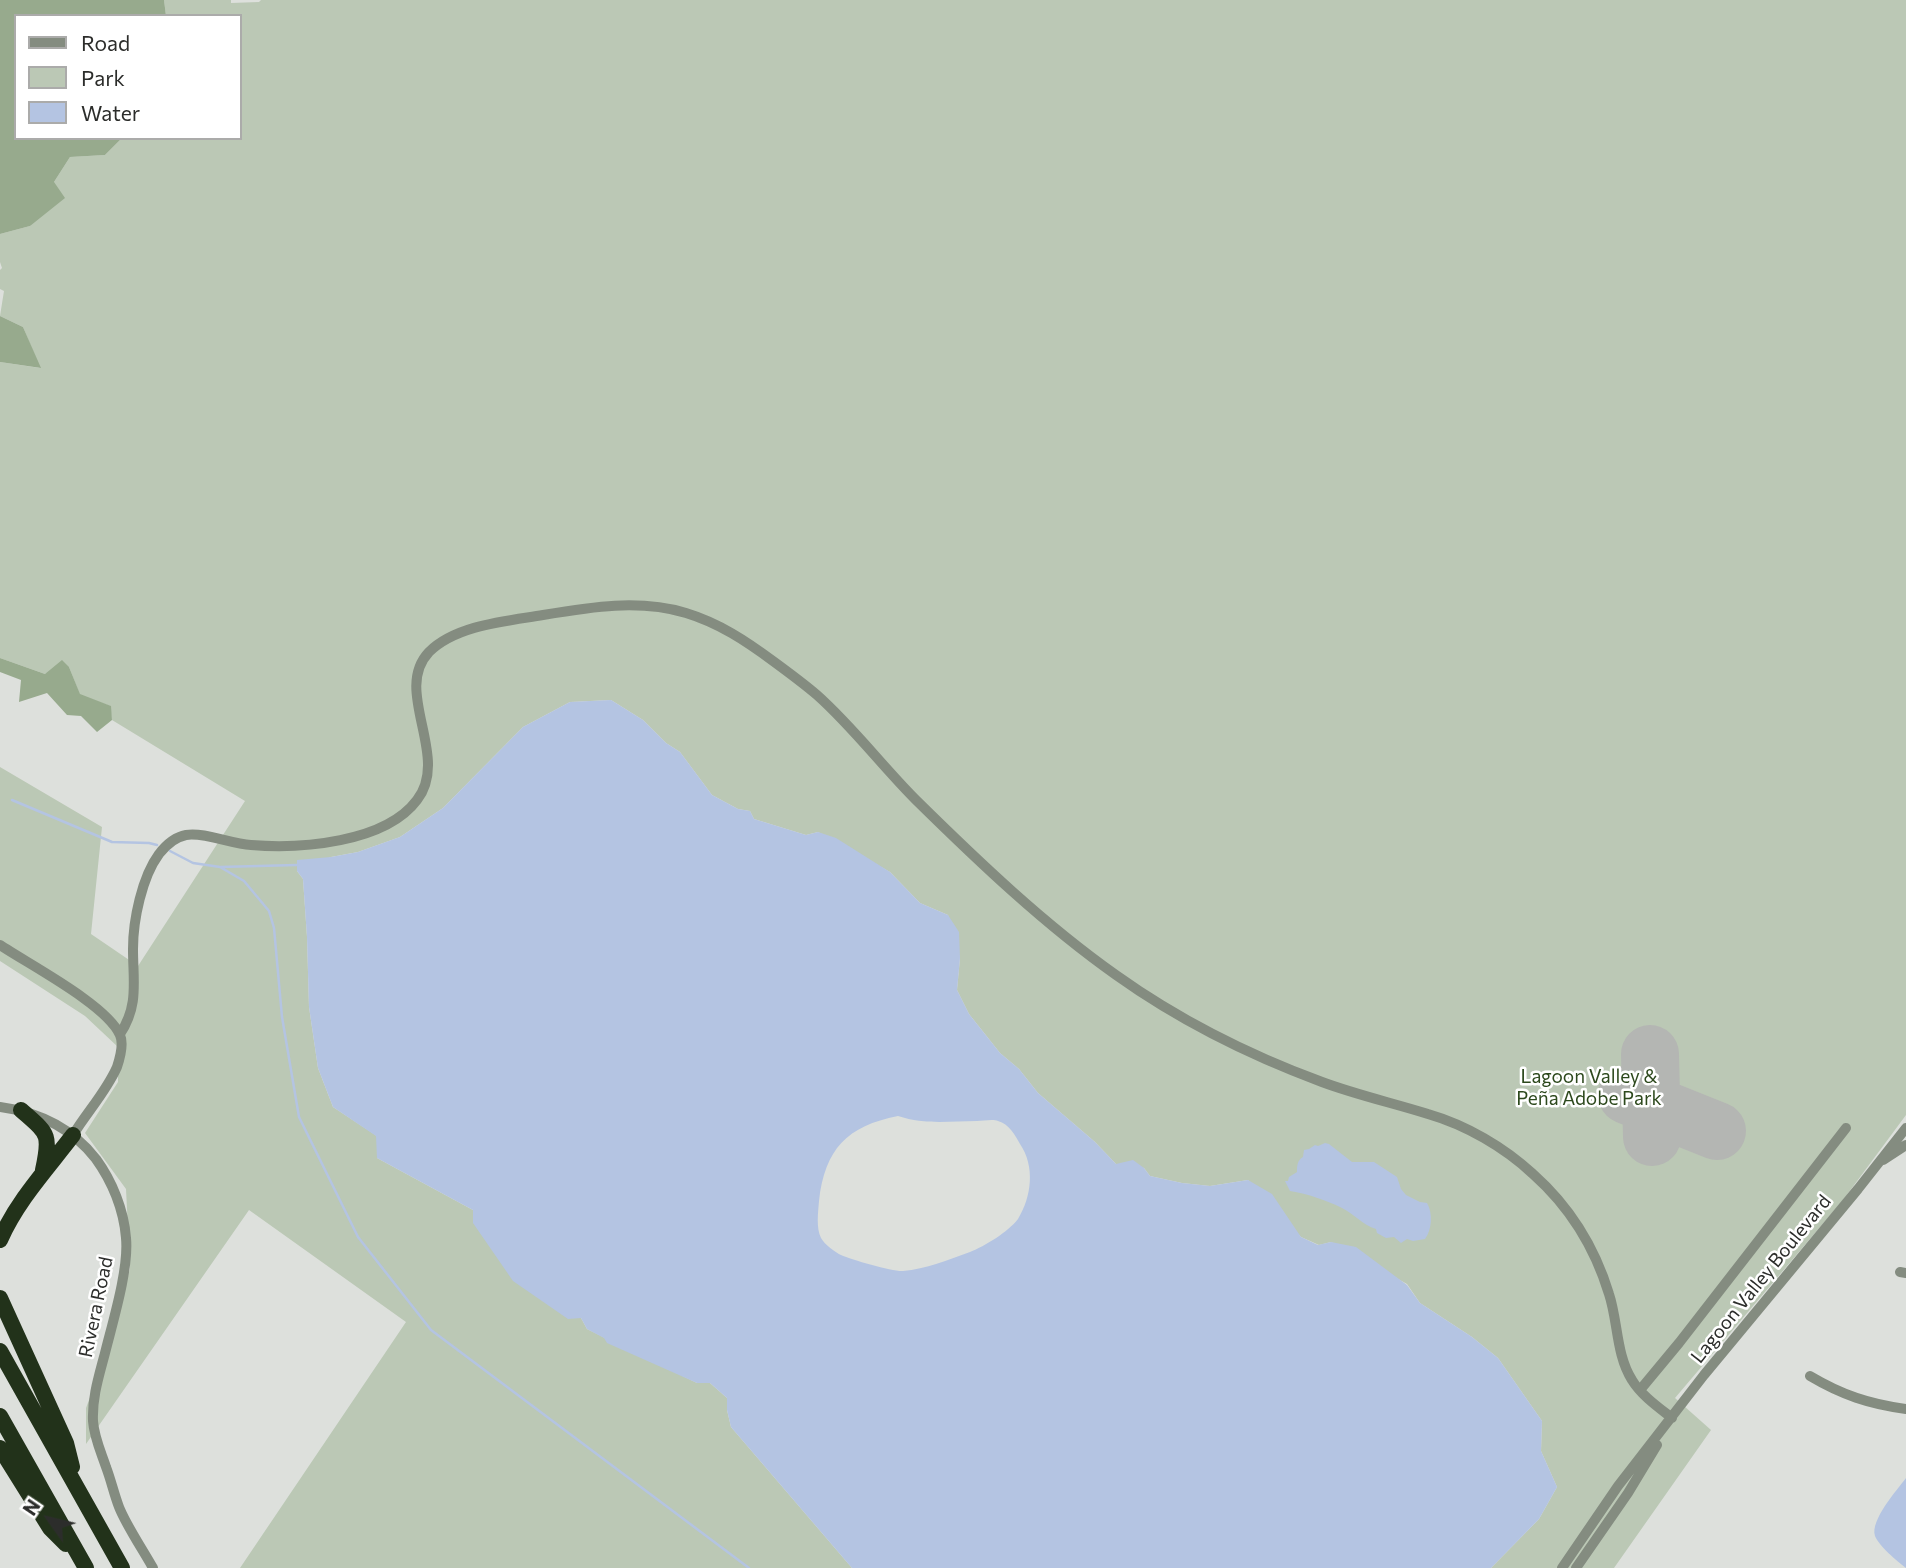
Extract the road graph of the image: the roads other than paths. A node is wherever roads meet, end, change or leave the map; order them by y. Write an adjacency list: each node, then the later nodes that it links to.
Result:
1 (0, 946): 2 (street)
2 (120, 1034): 7 (street); 19 (street)
3 (0, 1107): 4 (street, Rivera Road)
4 (21, 1110): 7 (street, Rivera Road); 12 (highway)
5 (1846, 1128): 19 (street)
6 (1906, 1128): 11 (street, Lagoon Valley Boulevard)
7 (73, 1135): 12 (highway); 27 (street, Rivera Road)
8 (1906, 1139): 10 (street, Lagoon Valley Boulevard)
9 (1906, 1145): 10 (street, Lagoon Valley Boulevard)
10 (1888, 1157): 11 (street, Lagoon Valley Boulevard)
11 (1878, 1164): 22 (street, Lagoon Valley Boulevard)
12 (43, 1172): 13 (highway)
13 (28, 1191): 14 (highway); 15 (highway)
14 (0, 1213)
15 (0, 1240)
16 (0, 1298): 24 (highway)
17 (0, 1351): 24 (highway)
18 (1810, 1376): 20 (street)
19 (1640, 1390): 22 (street)
20 (1906, 1409)
21 (0, 1416): 25 (highway)
22 (1672, 1418): 28 (street); 29 (street)
23 (0, 1448): 25 (highway)
24 (80, 1493): 26 (highway)
25 (83, 1563)
26 (122, 1568)
27 (153, 1568)
28 (1562, 1568)
29 (1576, 1568)

